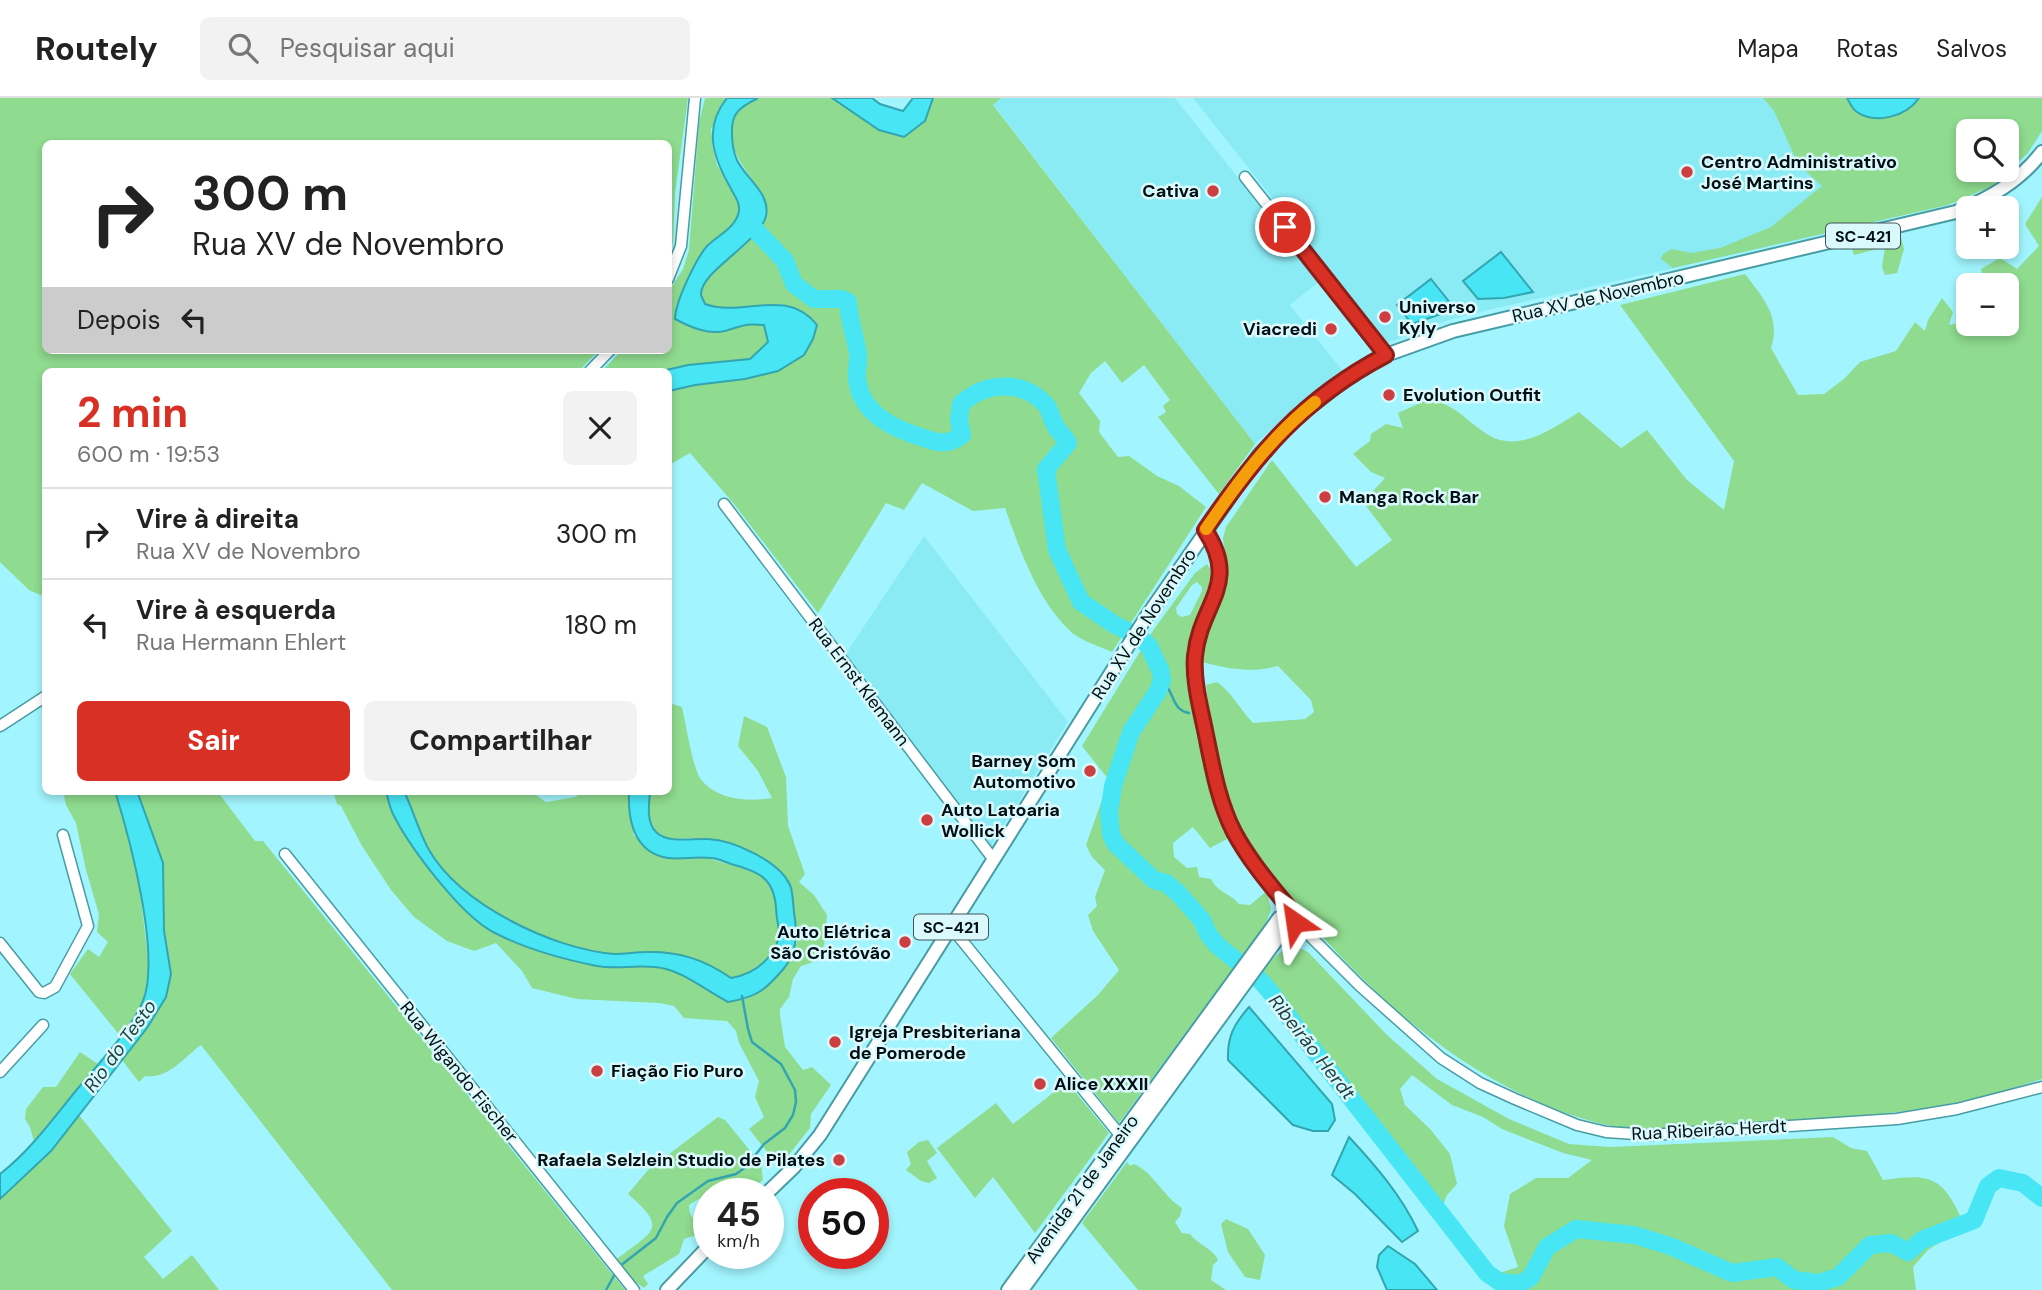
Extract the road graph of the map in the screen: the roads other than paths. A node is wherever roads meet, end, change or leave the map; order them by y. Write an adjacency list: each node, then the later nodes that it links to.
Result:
1 (695, 98): 4 (street)
2 (2042, 152): 6 (main road, Rua XV de Novembro / SC-421)
3 (1245, 177): 6 (street)
4 (672, 269)
5 (606, 354): 7 (street)
6 (1386, 355): 9 (main road, Rua XV de Novembro / SC-421)
7 (593, 368)
8 (724, 505): 14 (street, Rua Ernst Klemann)
9 (1205, 530): 14 (main road, Rua XV de Novembro / SC-421); 15 (main road, Rua Ribeirão Herdt)
10 (42, 699): 11 (street)
11 (0, 726)
12 (63, 835): 20 (street)
13 (285, 853): 28 (street, Rua Wigando Fischer)
14 (994, 860): 18 (main road, Rua XV de Novembro / SC-421)
15 (1274, 890): 16 (main road, Rua Ribeirão Herdt); 17 (main road, Rua Ribeirão Herdt)
16 (1294, 914): 17 (main road); 19 (street, Rua Ribeirão Herdt)
17 (1283, 922): 19 (street, Rua Ribeirão Herdt); 21 (main road, Avenida 21 de Janeiro)
18 (951, 928): 25 (street); 26 (main road, Rua XV de Novembro / SC-421)
19 (1311, 937): 24 (street, Rua Ribeirão Herdt)
20 (0, 943)
21 (1243, 977): 25 (main road, Avenida 21 de Janeiro); 31 (main road, Avenida 21 de Janeiro)
22 (43, 1025): 23 (street)
23 (0, 1072)
24 (2042, 1087)
25 (1120, 1135): 30 (main road, Avenida 21 de Janeiro)
26 (783, 1178)
27 (693, 1263): 29 (main road)
28 (634, 1290)
29 (667, 1290)
30 (1008, 1290)
31 (1022, 1290)

